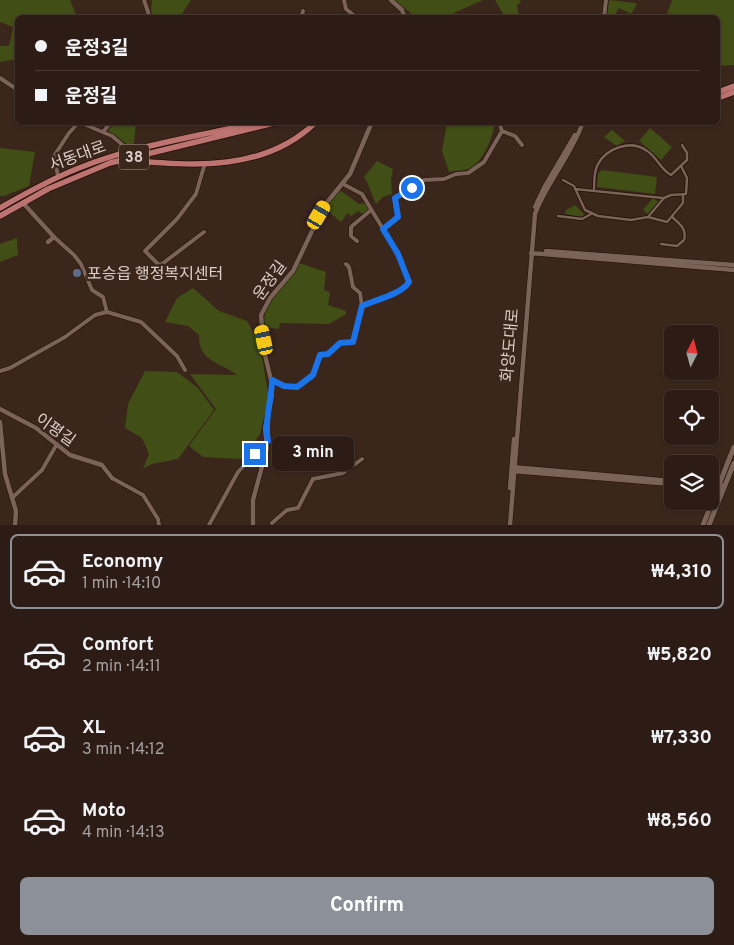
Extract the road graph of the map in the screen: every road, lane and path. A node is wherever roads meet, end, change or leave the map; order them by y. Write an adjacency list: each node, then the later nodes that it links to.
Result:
1 (144, 0): 6 (street)
2 (344, 0): 8 (street)
3 (391, 0): 9 (street)
4 (606, 0): 10 (street)
5 (303, 10): 7 (street)
6 (149, 15)
7 (301, 15)
8 (353, 15)
9 (404, 15)
10 (604, 15)
11 (0, 78): 13 (street)
12 (734, 86): 14 (main road)
13 (15, 88)
14 (720, 91)
15 (734, 92): 16 (main road)
16 (720, 97)
17 (76, 125): 34 (street)
18 (86, 125): 27 (street)
19 (109, 125): 27 (street)
20 (244, 125): 30 (main road, 서동대로 / 38)
21 (262, 125): 31 (main road, 서동대로 / 38)
22 (313, 125): 32 (main road, 서동대로)
23 (371, 125): 36 (street, 운정길)
24 (499, 125): 26 (street)
25 (580, 125): 56 (street, 화양도대로)
26 (502, 131): 28 (street); 50 (street)
27 (103, 132): 30 (street)
28 (522, 145)
29 (682, 145): 33 (street)
30 (131, 152): 34 (main road, 서동대로 / 38)
31 (122, 160): 32 (main road, 서동대로); 42 (main road, 서동대로 / 38)
32 (205, 164): 51 (street)
33 (681, 166): 38 (street); 39 (street)
34 (58, 176): 40 (main road, 서동대로 / 38)
35 (563, 180): 37 (street)
36 (343, 184): 44 (street); 64 (street, 운정길)
37 (576, 189): 38 (street); 45 (street)
38 (594, 189): 41 (street)
39 (683, 194): 41 (street); 49 (street)
40 (19, 198): 42 (street); 43 (main road, 서동대로 / 38)
41 (664, 198): 48 (street)
42 (23, 203): 46 (main road, 서동대로 / 38); 52 (street)
43 (0, 208)
44 (371, 210): 50 (street); 53 (street)
45 (591, 214): 47 (street); 48 (street)
46 (0, 216)
47 (558, 216)
48 (648, 217): 49 (street)
49 (672, 217): 55 (street)
50 (383, 229): 60 (street)
51 (204, 232)
52 (54, 237): 54 (street); 61 (street)
53 (357, 241)
54 (48, 242)
55 (661, 244)
56 (531, 252): 58 (street); 59 (street); 72 (street, 화양도대로)
57 (346, 264): 60 (street)
58 (734, 265)
59 (734, 270)
60 (362, 306): 64 (street)
61 (107, 312): 62 (street); 63 (street)
62 (185, 370)
63 (0, 371)
64 (272, 380): 67 (street, 운정길)
65 (0, 409): 68 (street, 이평길)
66 (0, 422): 78 (street)
67 (268, 441): 83 (street); 84 (street, 운정길)
68 (57, 444): 74 (street, 이평길); 78 (street)
69 (734, 447): 73 (main road)
70 (362, 459): 80 (street)
71 (734, 462): 77 (main road)
72 (513, 469): 75 (street); 85 (street, 화양도대로)
73 (719, 475)
74 (112, 478): 82 (street, 이평길)
75 (664, 482)
76 (719, 487): 77 (street)
77 (724, 487): 87 (main road)
78 (13, 497): 81 (street)
79 (707, 510): 86 (main road)
80 (271, 524)
81 (15, 525)
82 (159, 525)
83 (209, 525)
84 (253, 525)
85 (508, 525)
86 (703, 525)
87 (710, 525)

